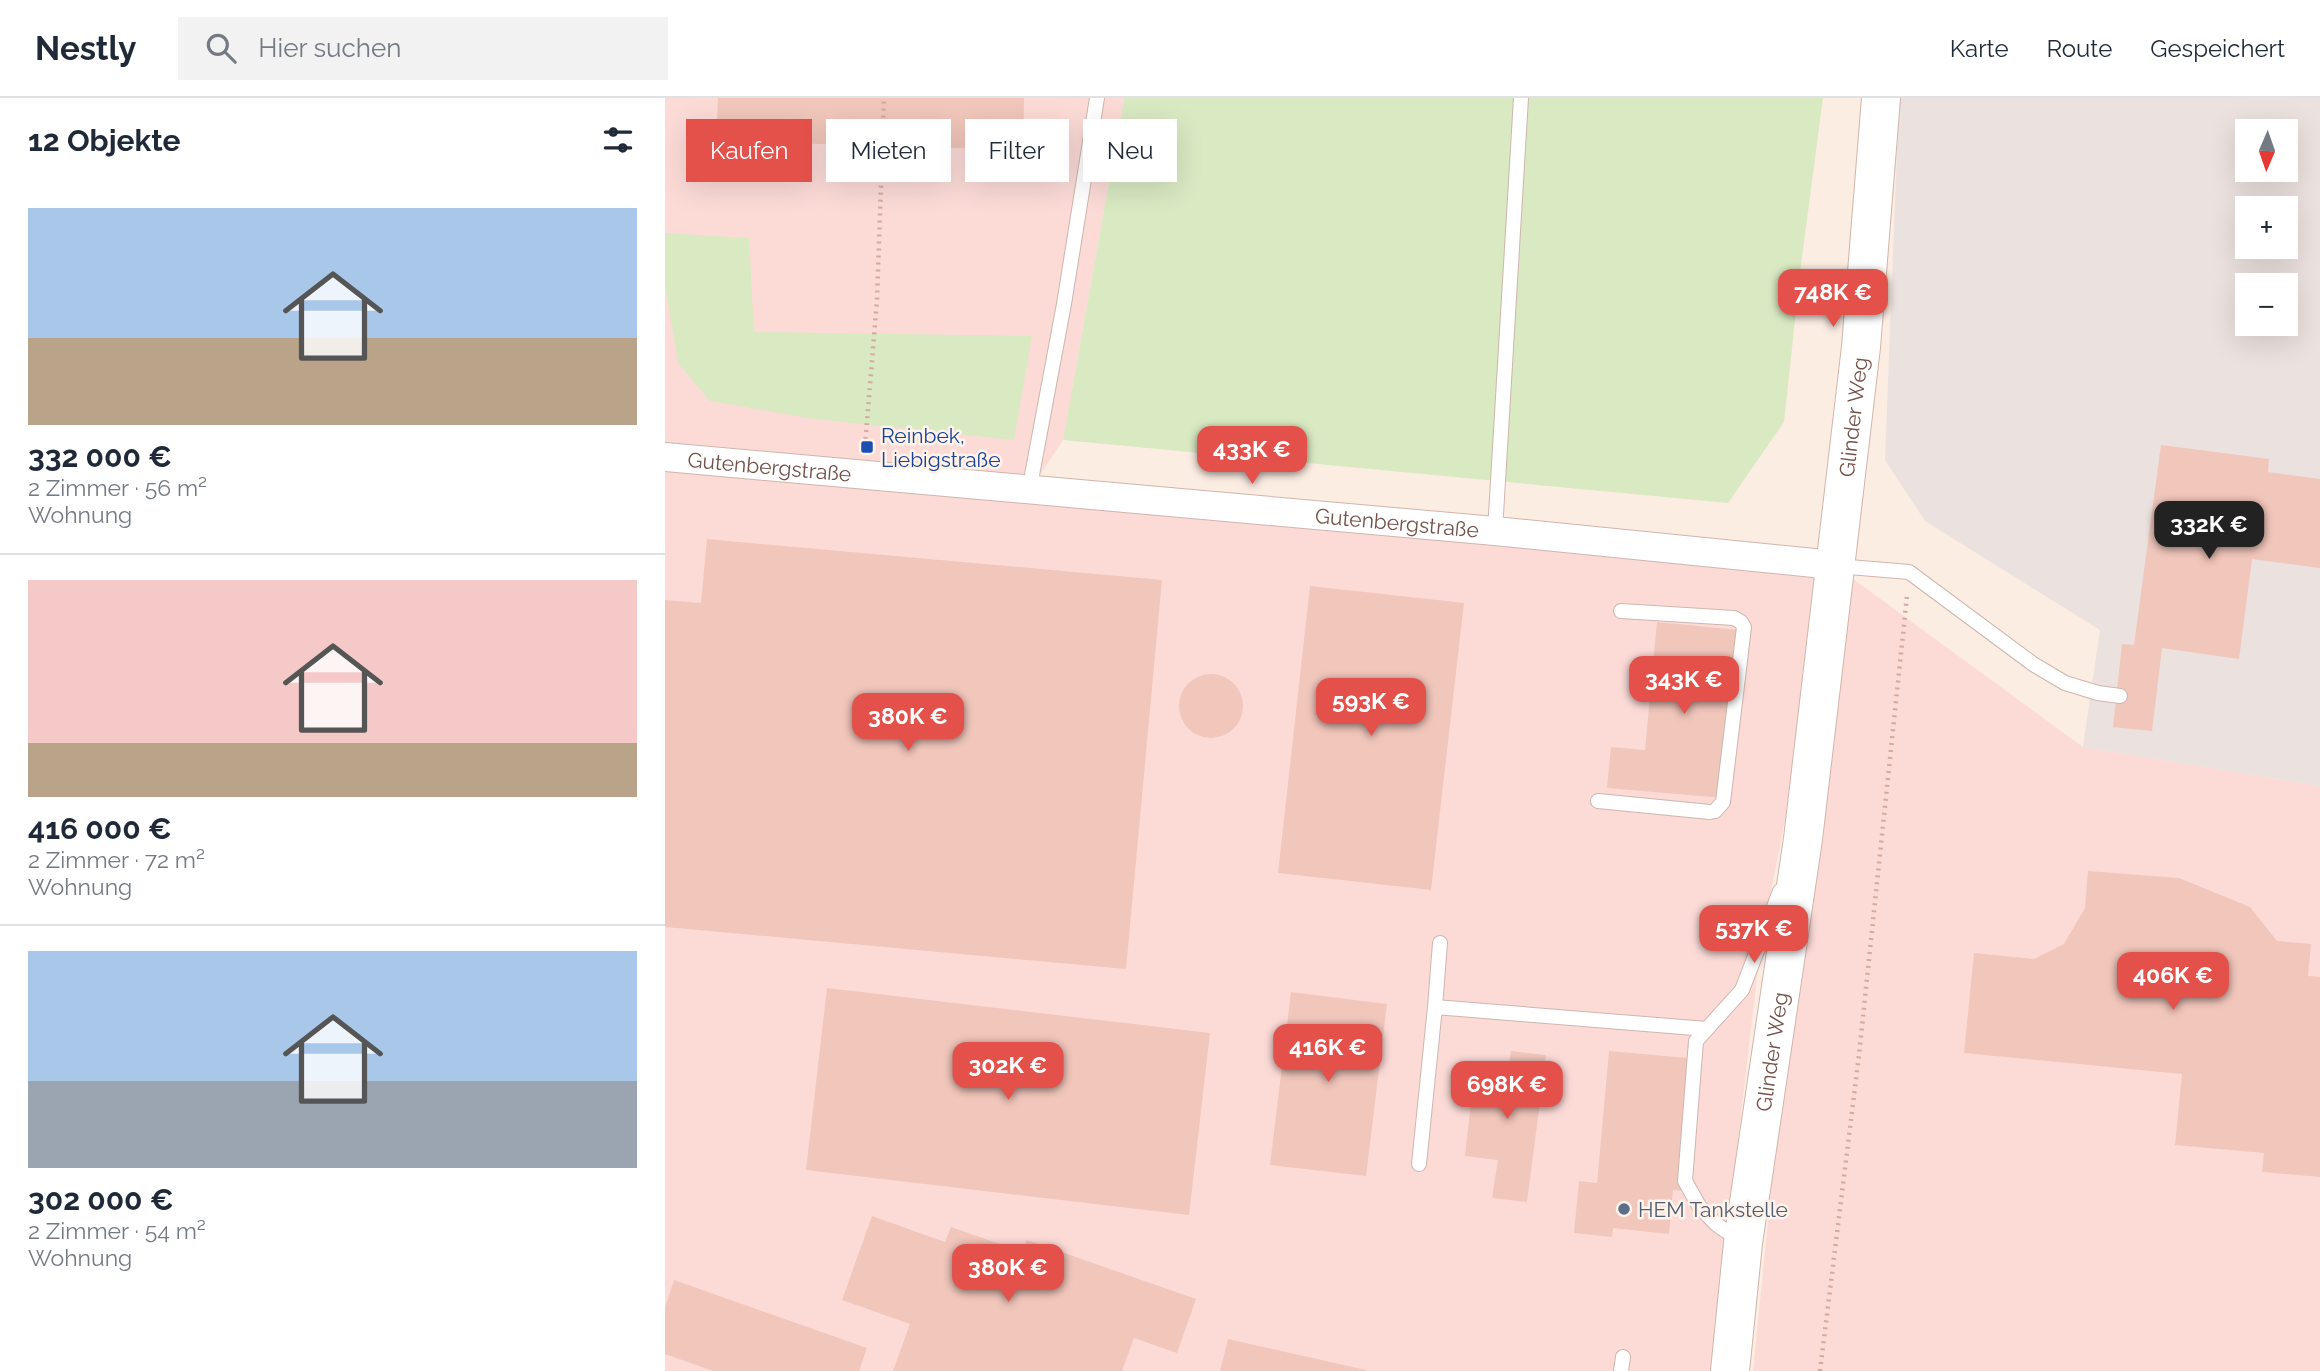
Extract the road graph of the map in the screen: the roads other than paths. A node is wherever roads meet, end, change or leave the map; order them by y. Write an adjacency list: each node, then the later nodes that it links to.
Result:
1 (1097, 98): 5 (lane)
2 (1521, 98): 6 (lane)
3 (1881, 98): 7 (main road, Glinder Weg)
4 (665, 457): 5 (street, Gutenbergstraße)
5 (1029, 491): 6 (street, Gutenbergstraße)
6 (1495, 531): 7 (street, Gutenbergstraße)
7 (1834, 565): 9 (lane); 11 (main road, Glinder Weg)
8 (1621, 611): 10 (lane)
9 (2120, 696)
10 (1598, 801)
11 (1803, 839): 14 (lane); 16 (main road, Glinder Weg)
12 (1440, 943): 13 (lane)
13 (1435, 1007): 14 (lane); 15 (lane)
14 (1707, 1029): 16 (lane)
15 (1419, 1164)
16 (1742, 1243): 17 (main road, Glinder Weg)
17 (1730, 1371)

